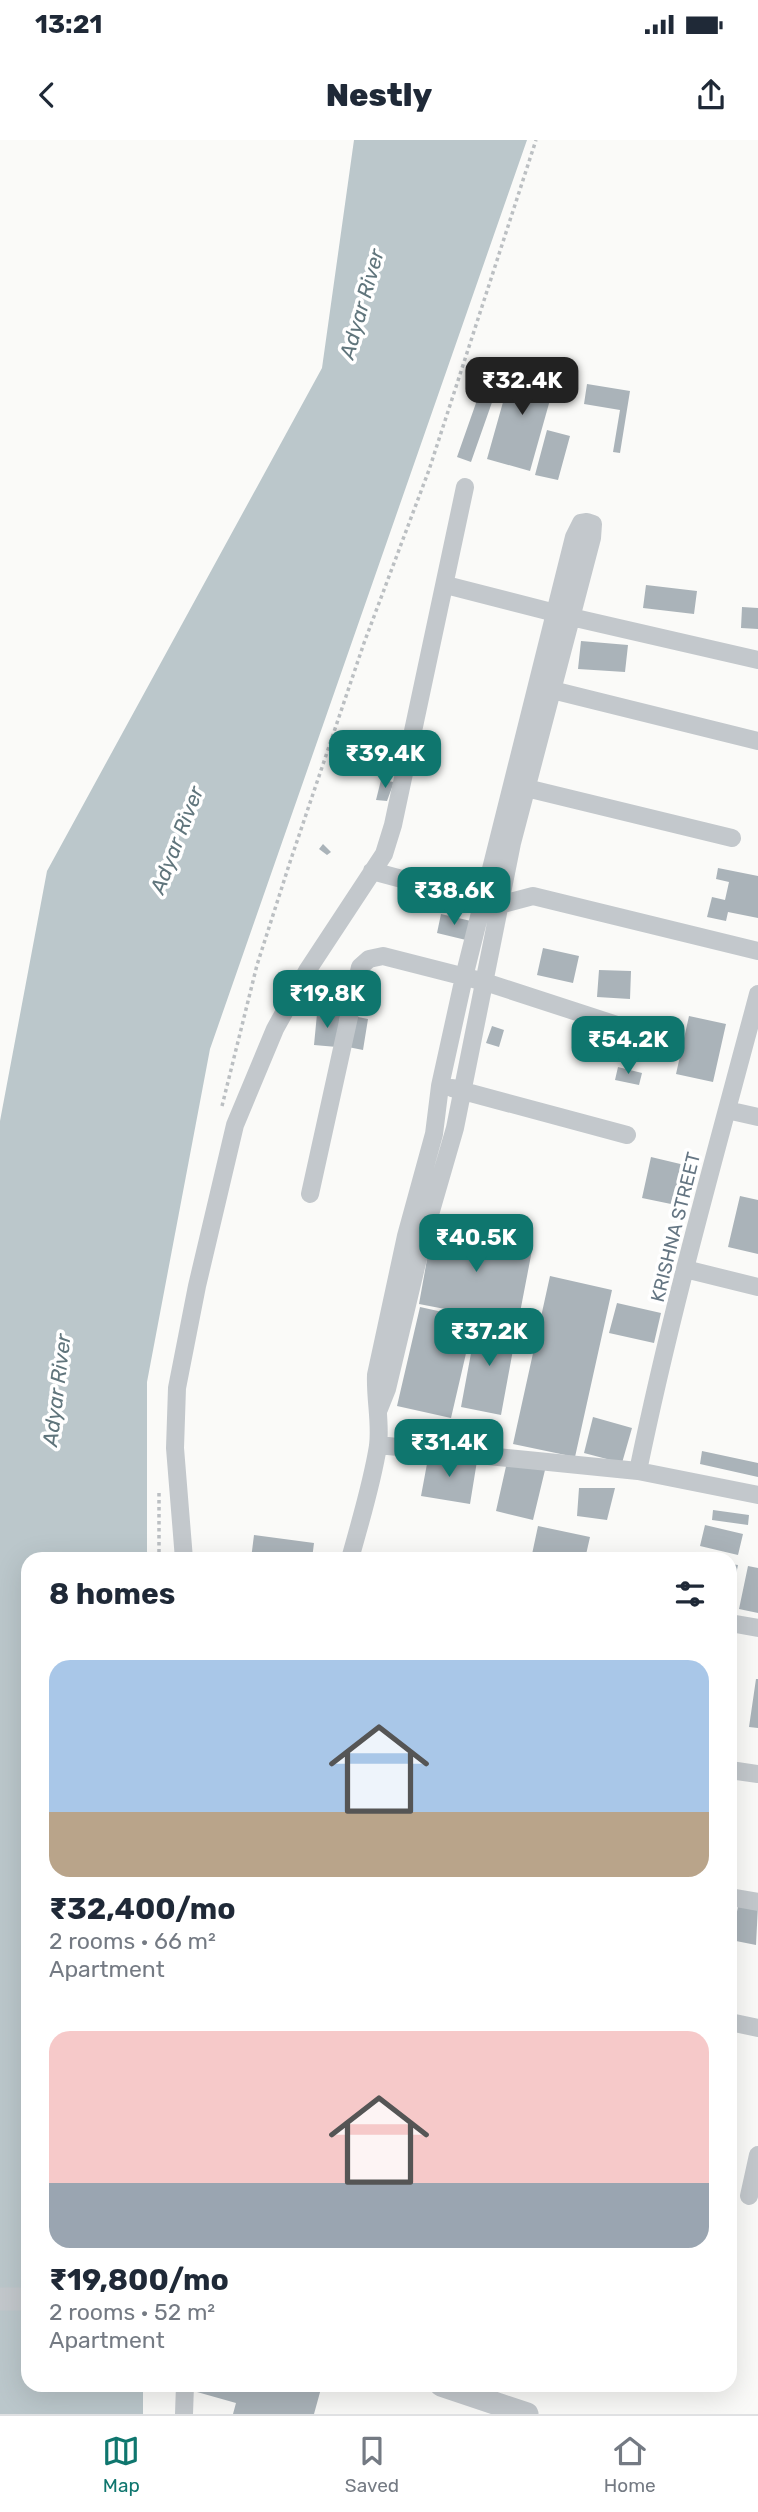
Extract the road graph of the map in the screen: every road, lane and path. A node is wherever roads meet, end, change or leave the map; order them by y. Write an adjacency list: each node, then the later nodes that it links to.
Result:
1 (536, 140): 20 (path)
2 (466, 487): 3 (street)
3 (446, 585): 4 (street); 10 (street)
4 (563, 615): 5 (street); 6 (street)
5 (758, 660)
6 (544, 688): 7 (street); 8 (street)
7 (758, 741)
8 (519, 787): 9 (street); 11 (street)
9 (732, 838)
10 (372, 871): 11 (street); 32 (street)
11 (491, 903): 12 (street); 13 (street); 14 (street)
12 (758, 951)
13 (464, 977): 14 (street); 17 (street); 23 (street)
14 (485, 982): 16 (street); 18 (street)
15 (758, 994): 19 (street, KRISHNA STREET)
16 (666, 1041)
17 (440, 1086): 18 (street); 24 (street)
18 (463, 1089): 22 (street); 24 (street)
19 (727, 1110): 21 (street); 25 (street, KRISHNA STREET)
20 (220, 1116)
21 (758, 1117)
22 (628, 1136)
23 (310, 1194)
24 (414, 1239): 27 (street)
25 (685, 1269): 26 (street); 28 (street, KRISHNA STREET)
26 (758, 1287)
27 (378, 1445): 28 (street); 33 (street)
28 (638, 1471): 30 (street)
29 (159, 1482): 31 (path)
30 (758, 1495)
31 (159, 1552)
32 (183, 1552)
33 (357, 1552)
34 (737, 1624): 35 (street)
35 (758, 1628)
36 (737, 1771): 37 (street)
37 (758, 1774)
38 (737, 1898): 39 (street)
39 (758, 1902)
40 (737, 2024): 41 (street)
41 (758, 2028)
42 (758, 2155): 43 (street)
43 (750, 2196)
44 (0, 2299): 45 (street)
45 (21, 2299)
46 (185, 2392): 48 (street)
47 (462, 2392): 49 (street)
48 (184, 2414)
49 (527, 2414)

